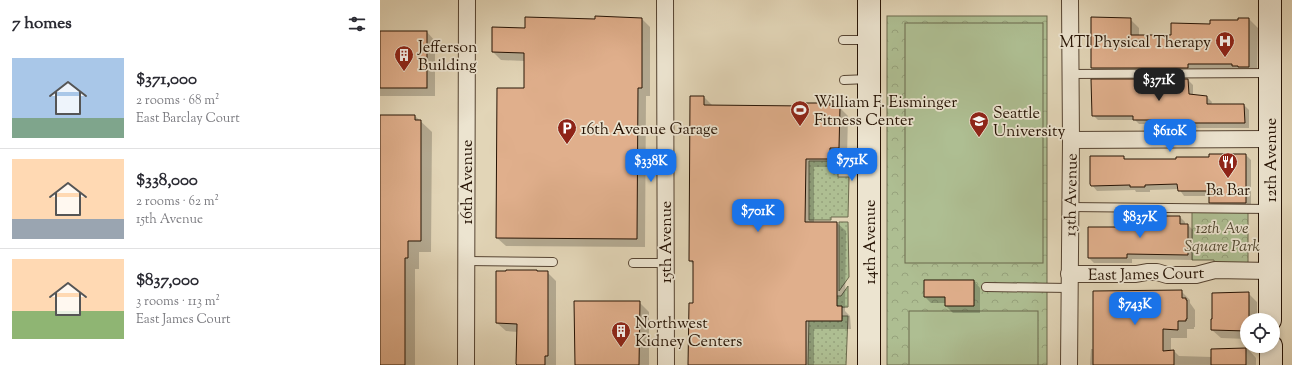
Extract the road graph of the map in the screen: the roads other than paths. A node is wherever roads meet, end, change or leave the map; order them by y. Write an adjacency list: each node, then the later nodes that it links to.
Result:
1 (467, 0): 16 (street, 16th Avenue)
2 (665, 0): 19 (street, 15th Avenue)
3 (869, 0): 7 (street, 14th Avenue)
4 (1070, 0): 9 (street, 13th Avenue)
5 (1270, 0): 8 (street, 12th Avenue)
6 (843, 40): 7 (lane)
7 (869, 40): 10 (street, 14th Avenue)
8 (1270, 73): 9 (lane); 12 (street, 12th Avenue)
9 (1070, 74): 13 (street, 13th Avenue)
10 (869, 79): 11 (lane); 27 (street, 14th Avenue)
11 (844, 80)
12 (1270, 139): 13 (street); 15 (street, 12th Avenue)
13 (1071, 140): 14 (street, 13th Avenue)
14 (1070, 207): 15 (lane); 21 (street, 13th Avenue)
15 (1270, 208): 20 (street, 12th Avenue)
16 (466, 261): 17 (lane); 25 (street, 16th Avenue)
17 (553, 262)
18 (633, 262): 19 (lane)
19 (666, 263): 26 (street, 15th Avenue)
20 (1270, 271): 21 (street, East James Court); 23 (street, 12th Avenue)
21 (1069, 281): 22 (lane); 28 (street, 13th Avenue)
22 (986, 287)
23 (1270, 313)
24 (1270, 353): 29 (street)
25 (466, 365)
26 (666, 365)
27 (869, 365)
28 (1069, 365)
29 (1271, 365)

